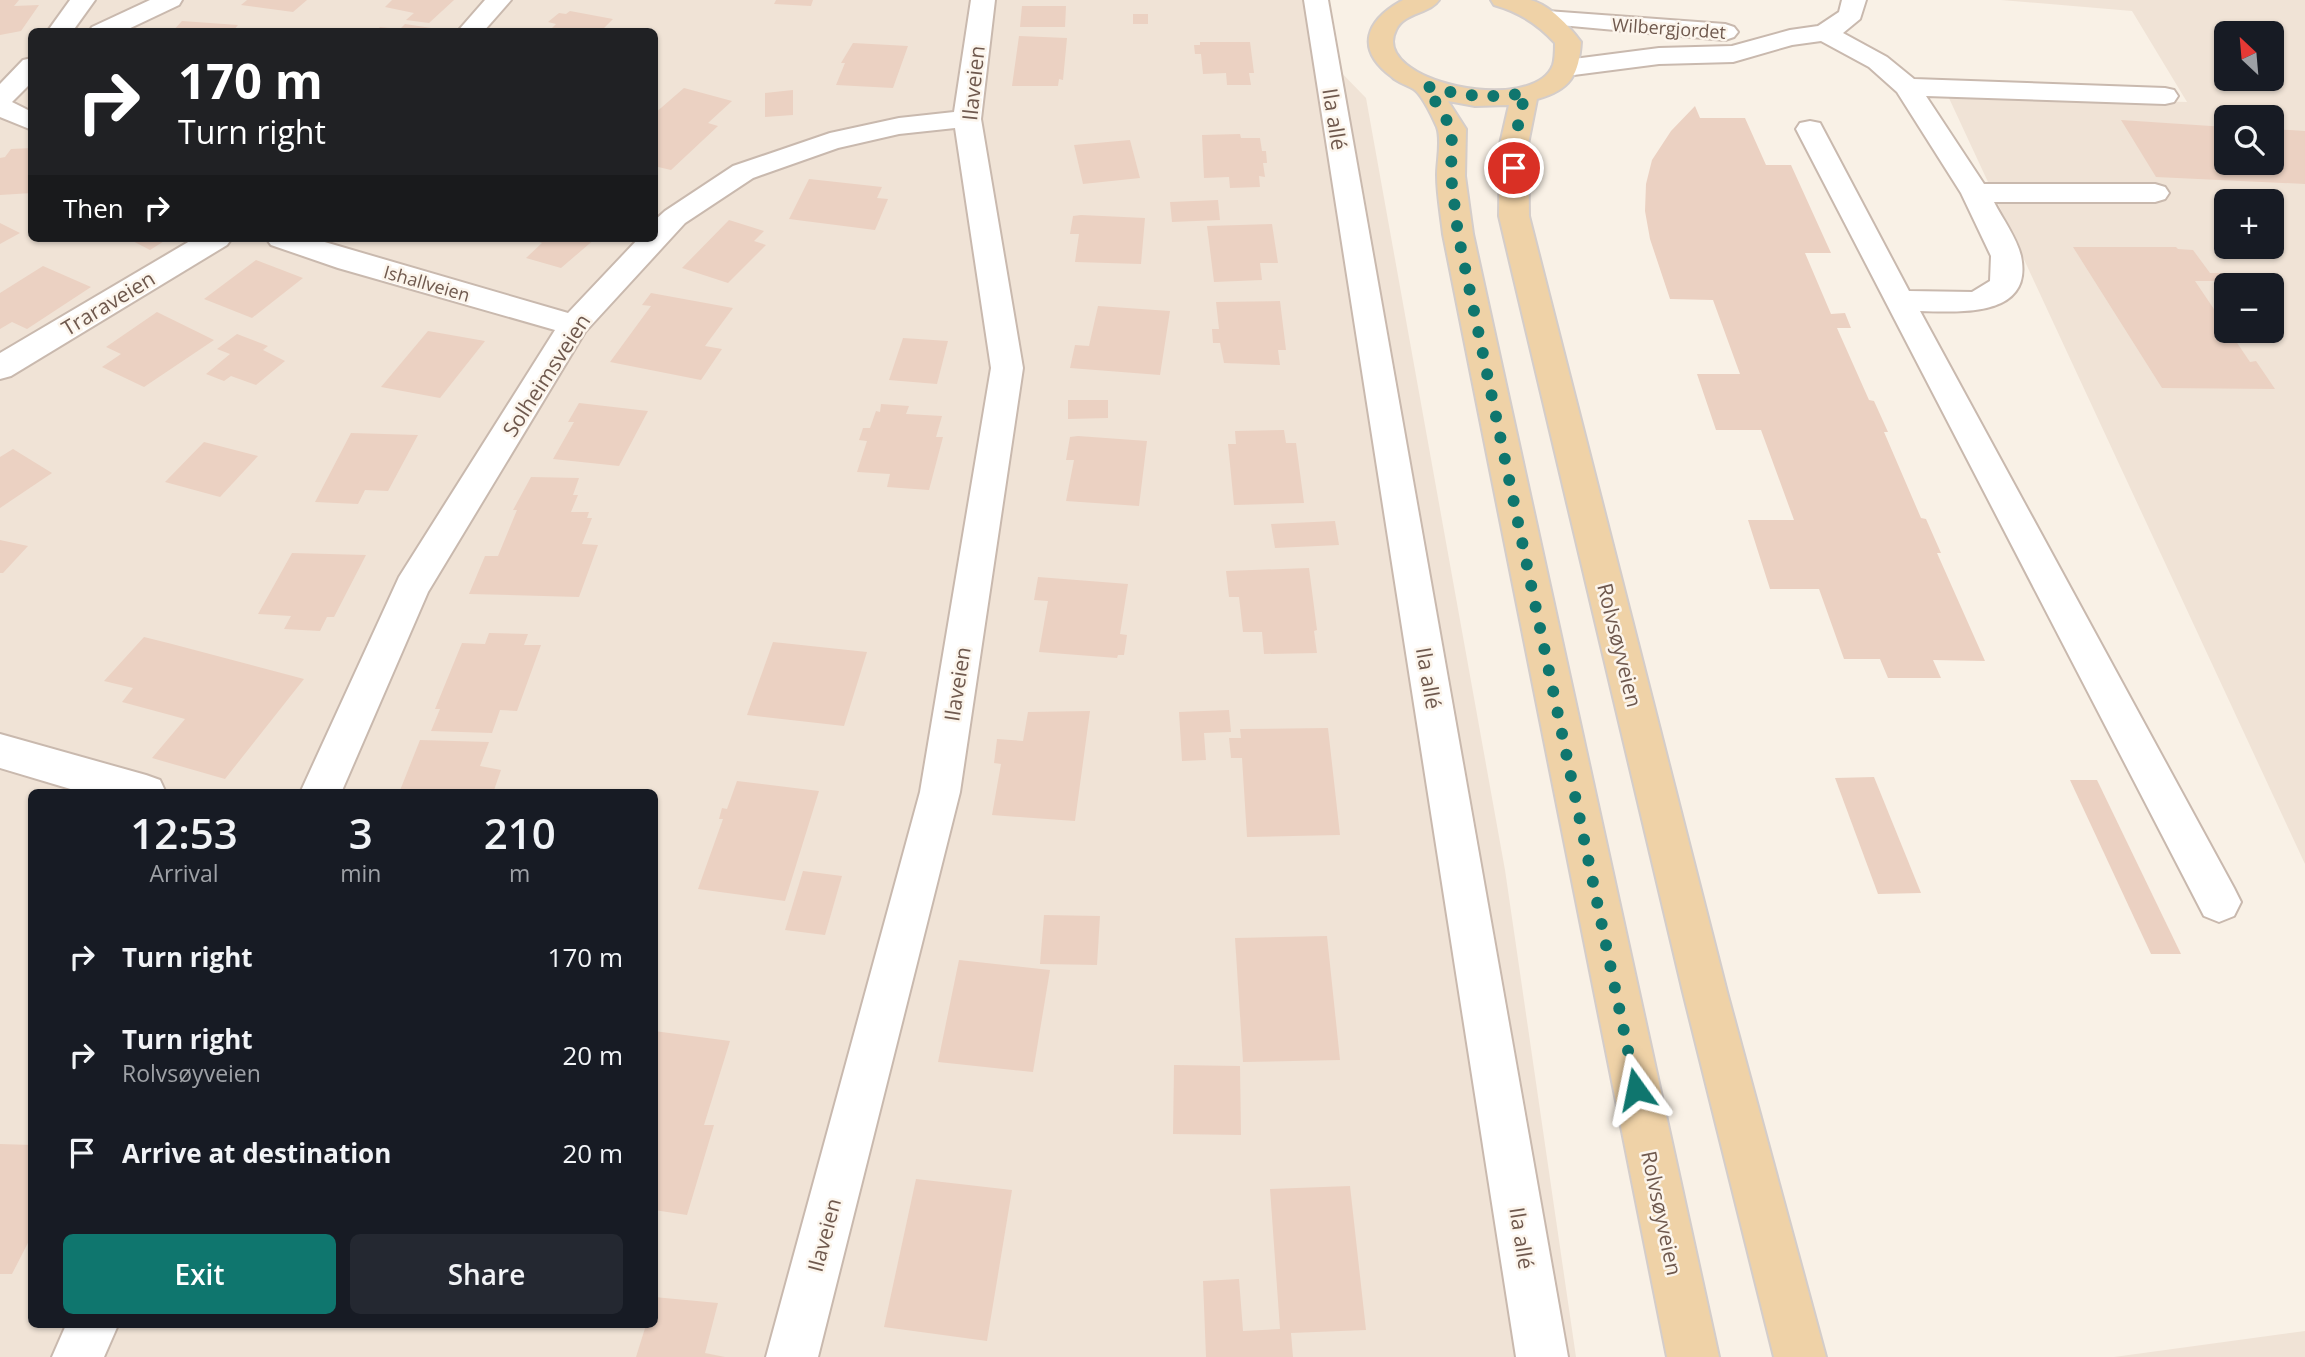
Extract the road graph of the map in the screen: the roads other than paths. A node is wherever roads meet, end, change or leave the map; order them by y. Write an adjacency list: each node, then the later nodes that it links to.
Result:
1 (83, 0): 10 (street)
2 (170, 0): 11 (street)
3 (499, 0): 12 (street)
4 (983, 0): 23 (street, Ilaveien)
5 (1316, 0): 42 (street, Ila allé)
6 (1503, 0): 9 (main road)
7 (1854, 0): 13 (street)
8 (1414, 2): 17 (main road)
9 (1547, 18): 14 (street, Wilbergjordet); 15 (main road)
10 (63, 28)
11 (110, 28)
12 (473, 28)
13 (1825, 33): 14 (street, Wilbergjordet); 18 (street)
14 (1790, 38): 15 (street, Wilbergjordet)
15 (1566, 68): 19 (main road)
16 (28, 70): 21 (street)
17 (1426, 86): 19 (main road); 43 (main road, Rolvsøyveien)
18 (1907, 87): 20 (street); 27 (street)
19 (1525, 93): 44 (main road, Rolvsøyveien)
20 (2165, 96)
21 (0, 99)
22 (0, 107): 24 (street)
23 (967, 119): 28 (street, Solheimsveien); 41 (street, Ilaveien)
24 (28, 120)
25 (1810, 129): 32 (street)
26 (2154, 192): 27 (street)
27 (1975, 193): 32 (street)
28 (658, 235)
29 (210, 242): 34 (street, Traraveien)
30 (293, 242): 33 (street, Ishallveien)
31 (652, 242): 33 (street, Solheimsveien)
32 (1899, 301): 38 (street)
33 (574, 325): 37 (street, Solheimsveien)
34 (0, 368)
35 (0, 751): 36 (street)
36 (132, 789)
37 (322, 789)
38 (2219, 902)
39 (91, 1328): 40 (street)
40 (78, 1357)
41 (792, 1357)
42 (1542, 1357)
43 (1693, 1357)
44 (1800, 1357)

